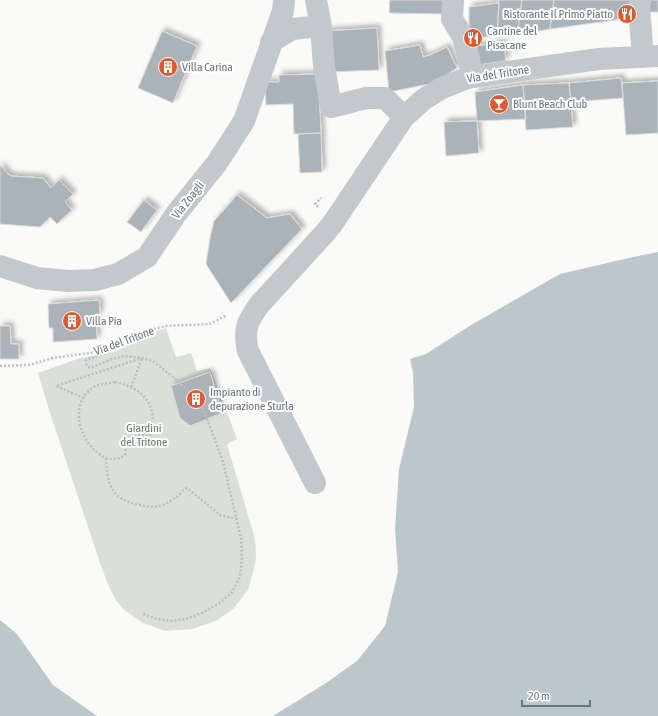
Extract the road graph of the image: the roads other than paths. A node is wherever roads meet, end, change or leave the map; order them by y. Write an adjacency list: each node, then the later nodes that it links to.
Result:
1 (284, 0): 6 (street, Via Zoagli)
2 (316, 0): 5 (street)
3 (453, 0): 8 (street)
4 (640, 0): 7 (street)
5 (321, 26): 6 (street); 9 (street)
6 (271, 42): 11 (street, Via Zoagli)
7 (650, 57): 8 (street, Via del Tritone)
8 (472, 77): 9 (street, Via del Tritone)
9 (404, 117): 13 (street, Via del Tritone)
10 (0, 266): 11 (street, Via Zoagli)
11 (37, 278): 12 (street)
12 (0, 284)
13 (315, 483)

